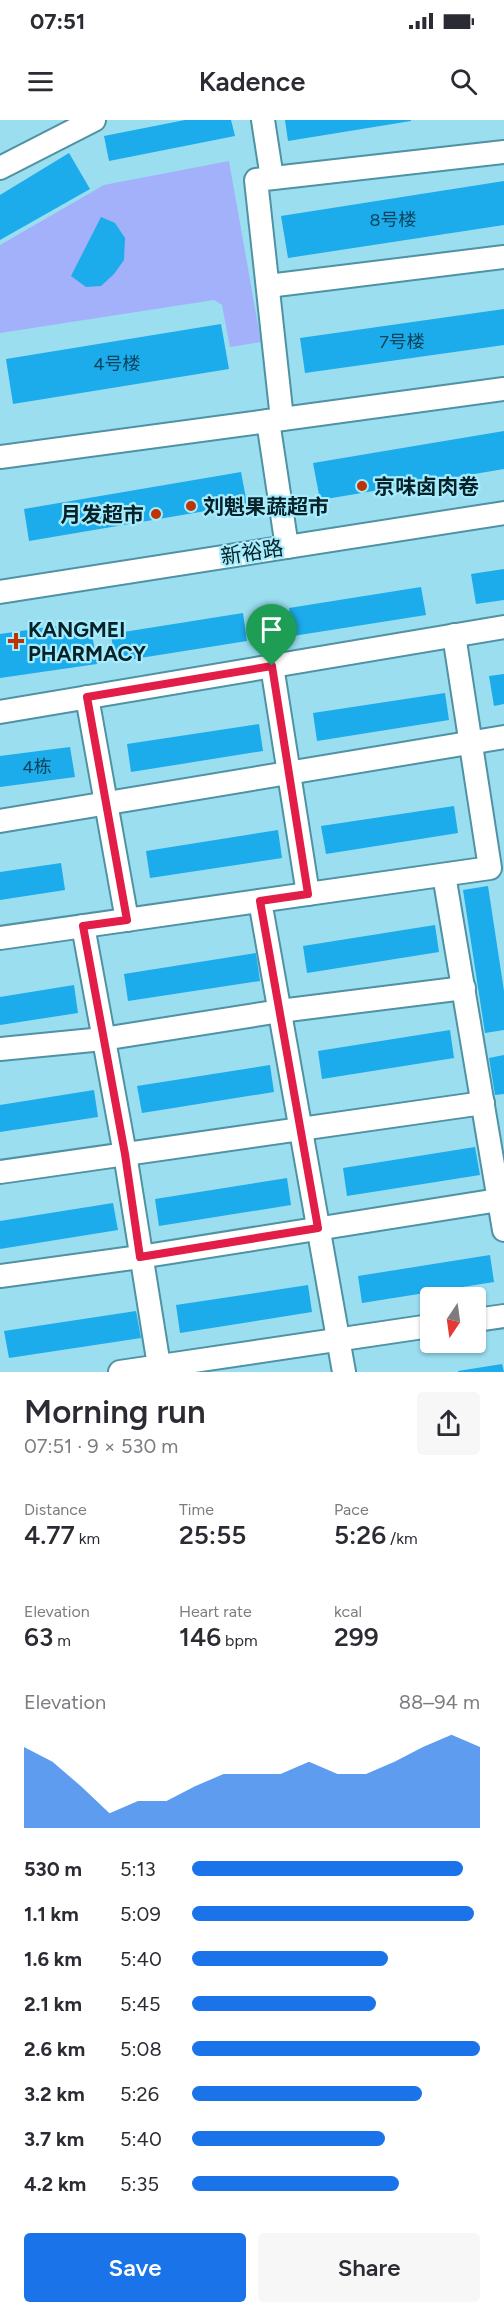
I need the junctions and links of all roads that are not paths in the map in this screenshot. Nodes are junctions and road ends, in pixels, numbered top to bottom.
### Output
1 (94, 120) edge
2 (263, 120) edge
3 (504, 152) edge
4 (0, 168) edge
5 (272, 178) junction
6 (504, 257) edge
7 (268, 286) junction
8 (504, 389) edge
9 (275, 420) junction
10 (0, 457) edge
11 (504, 513) edge
12 (287, 547) junction
13 (0, 592) edge
14 (504, 627) edge
15 (454, 635) junction
16 (272, 666) junction
17 (87, 697) junction
18 (0, 711) edge
19 (504, 737) edge
20 (471, 743) junction
21 (289, 774) junction
22 (108, 805) junction
23 (0, 821) edge
24 (444, 875) junction
25 (308, 894) junction
26 (260, 901) junction
27 (127, 920) junction
28 (83, 926) junction
29 (0, 938) edge
30 (464, 988) junction
31 (280, 1011) junction
32 (104, 1039) junction
33 (0, 1049) edge
34 (483, 1103) junction
35 (301, 1129) junction
36 (125, 1154) junction
37 (0, 1172) edge
38 (501, 1200) edge
39 (318, 1228) junction
40 (504, 1230) edge
41 (140, 1257) junction
42 (0, 1276) edge
43 (504, 1316) edge
44 (486, 1319) edge
45 (420, 1328) edge
46 (339, 1340) junction
47 (159, 1369) edge
48 (120, 1372) edge
49 (344, 1372) edge

1 - 4 street
2 - 5 street
3 - 5 street
5 - 7 street
6 - 7 street
7 - 9 street
8 - 9 street
9 - 10 street
9 - 12 street
11 - 12 street, 新裕路
12 - 13 street, 新裕路
14 - 15 street
15 - 16 street
15 - 20 street
16 - 17 street
16 - 21 street
17 - 18 street
17 - 22 street
19 - 20 street
20 - 21 street
20 - 24 street
21 - 22 street
21 - 25 street
22 - 23 street
22 - 27 street
24 - 25 street
24 - 30 street
25 - 26 street
26 - 27 street
26 - 31 street
27 - 28 street
28 - 29 street
28 - 32 street
30 - 31 street
30 - 34 street
31 - 32 street
31 - 35 street
32 - 33 street
32 - 36 street
34 - 35 street
34 - 38 street
35 - 36 street
35 - 39 street
36 - 37 street
36 - 41 street
38 - 39 street
38 - 40 street
39 - 41 street
39 - 46 street
41 - 42 street
41 - 47 street
43 - 44 street
45 - 46 street
46 - 47 street
46 - 49 street
47 - 48 street

